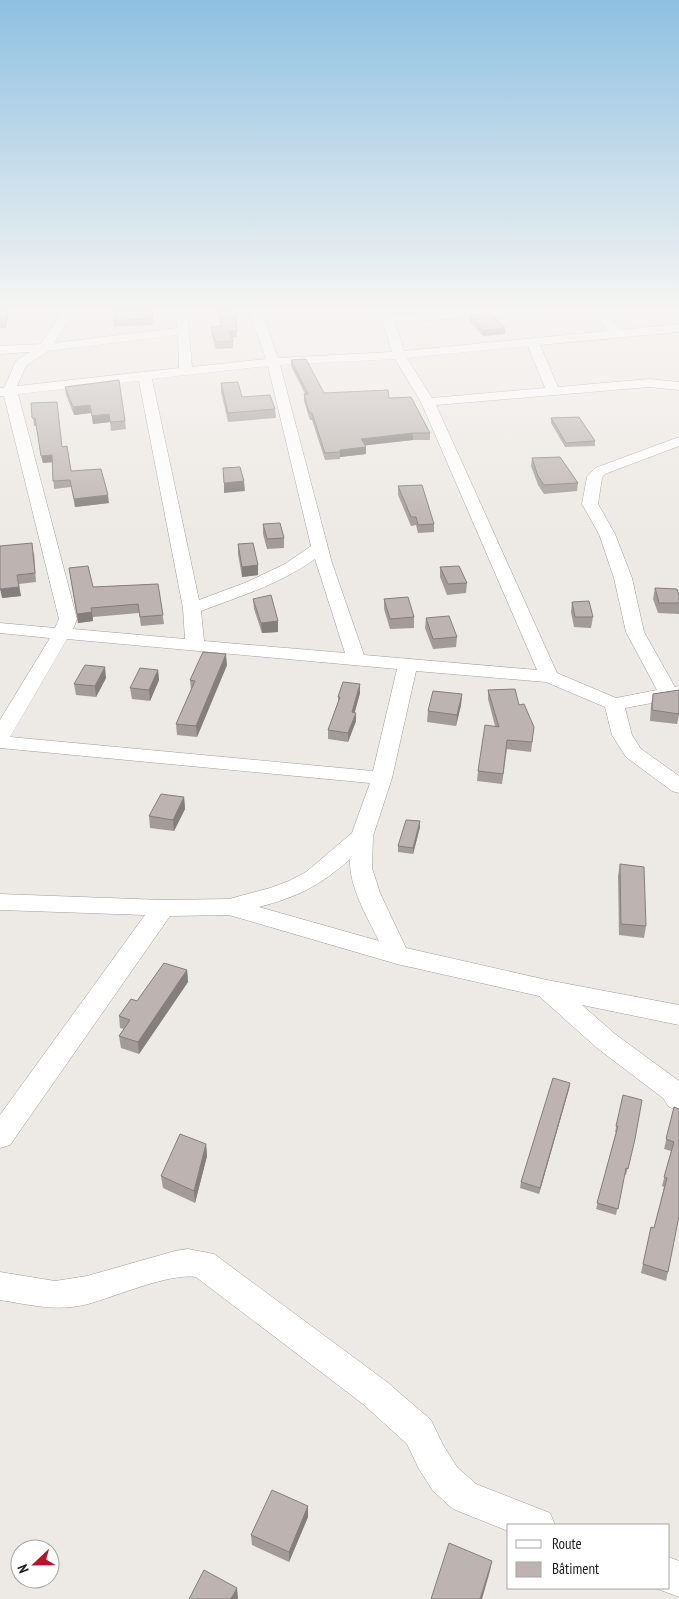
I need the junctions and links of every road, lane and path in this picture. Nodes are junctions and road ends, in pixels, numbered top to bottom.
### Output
1 (65, 385) edge
2 (147, 385) edge
3 (279, 385) edge
4 (417, 385) edge
5 (550, 385) edge
6 (630, 385) edge
7 (665, 385) edge
8 (679, 386) edge
9 (5, 391) edge
10 (553, 391) junction
11 (428, 402) junction
12 (679, 441) edge
13 (322, 555) junction
14 (192, 608) junction
15 (0, 628) edge
16 (62, 633) junction
17 (194, 645) junction
18 (356, 660) junction
19 (408, 664) junction
20 (549, 677) junction
21 (674, 693) edge
22 (614, 704) junction
23 (0, 737) edge
24 (0, 742) edge
25 (382, 778) junction
26 (679, 786) edge
27 (362, 836) junction
28 (0, 902) edge
29 (229, 907) junction
30 (163, 908) junction
31 (397, 955) junction
32 (547, 989) junction
33 (679, 1015) edge
34 (679, 1099) edge
35 (0, 1137) edge
36 (0, 1286) edge
37 (535, 1524) edge

1 - 9 street
2 - 14 street
3 - 13 street
4 - 11 street
5 - 10 street
6 - 10 street
7 - 8 street
9 - 16 street
10 - 11 street
11 - 20 street
12 - 21 street
13 - 14 street
13 - 18 street
14 - 17 street
15 - 16 street
16 - 17 street
16 - 23 street
17 - 18 street
18 - 19 street
19 - 20 street
19 - 25 street
20 - 22 street
21 - 22 street
22 - 26 street
24 - 25 street
25 - 27 street
27 - 29 street
27 - 31 street
28 - 30 street
29 - 30 street
29 - 31 street
30 - 35 street
31 - 32 street
32 - 33 street
32 - 34 street
36 - 37 street

